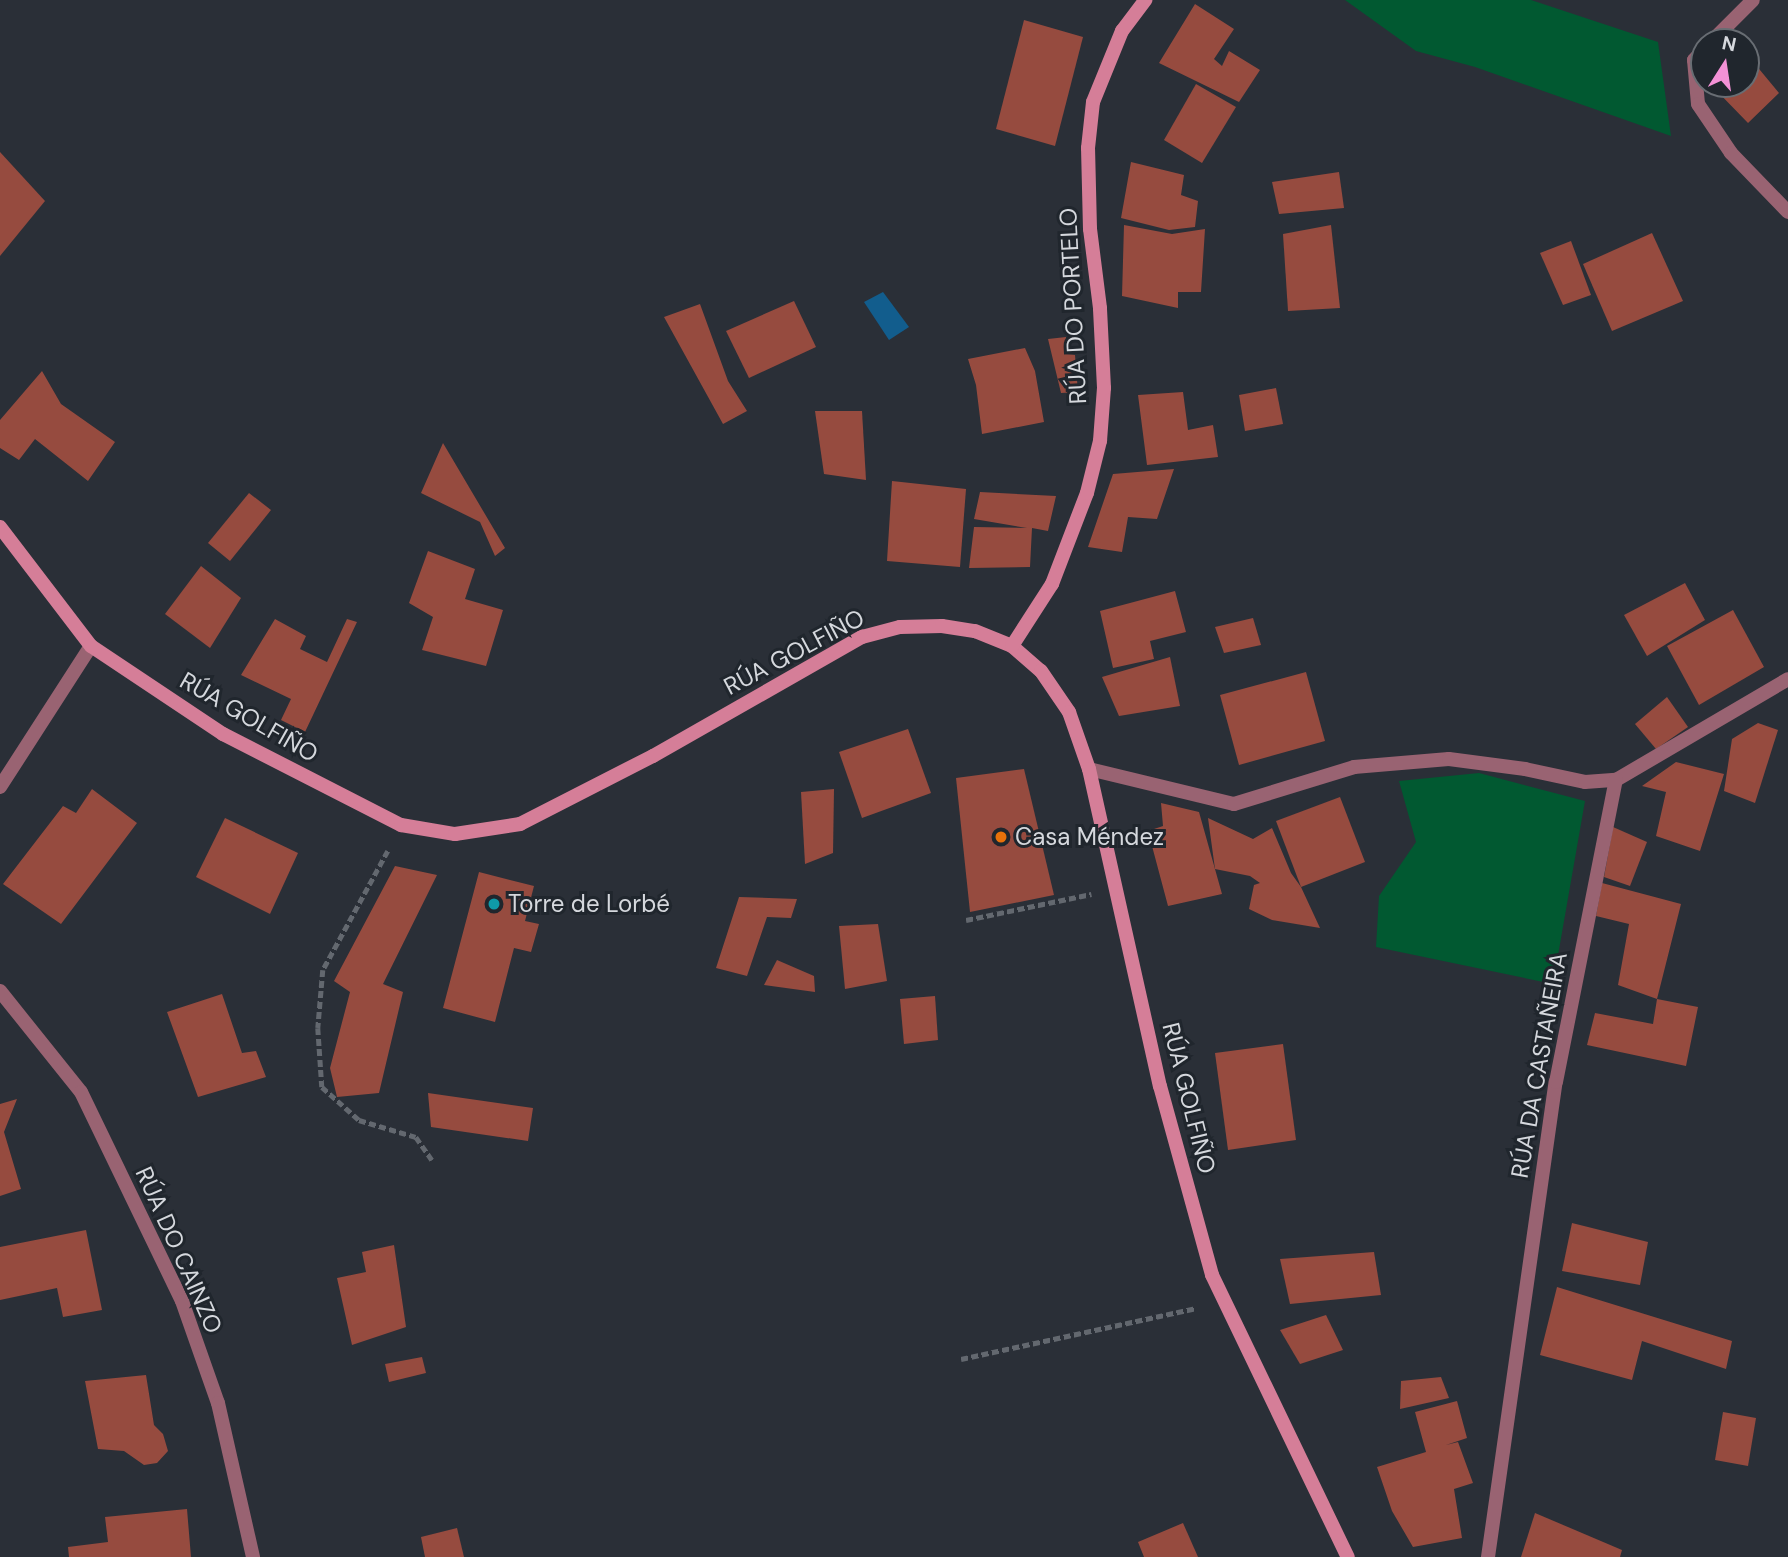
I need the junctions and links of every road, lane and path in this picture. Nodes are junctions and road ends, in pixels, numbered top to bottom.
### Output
1 (1145, 0) edge
2 (1753, 0) edge
3 (1725, 28) edge
4 (1697, 98) edge
5 (1788, 212) edge
6 (0, 527) edge
7 (90, 646) junction
8 (1012, 646) junction
9 (1788, 679) edge
10 (1089, 769) junction
11 (1616, 780) junction
12 (0, 787) edge
13 (401, 825) junction
14 (1115, 889) junction
15 (966, 920) dead end
16 (0, 990) edge
17 (432, 1160) dead end
18 (1226, 1302) junction
19 (961, 1359) dead end
20 (253, 1557) edge
21 (1348, 1557) edge
22 (1488, 1557) edge

1 - 8 main road, RÚA DO PORTELO
2 - 3 street
4 - 5 street
6 - 7 main road, RÚA GOLFIÑO
7 - 12 street
7 - 13 main road, RÚA GOLFIÑO
8 - 10 main road, RÚA GOLFIÑO
8 - 13 main road, RÚA GOLFIÑO
9 - 11 street
10 - 11 street
10 - 14 main road, RÚA GOLFIÑO
11 - 22 street, RÚA DA CASTAÑEIRA
13 - 17 path
14 - 15 path
14 - 18 main road, RÚA GOLFIÑO
16 - 20 street, RÚA DO CAINZO
18 - 19 path
18 - 21 main road, RÚA GOLFIÑO

